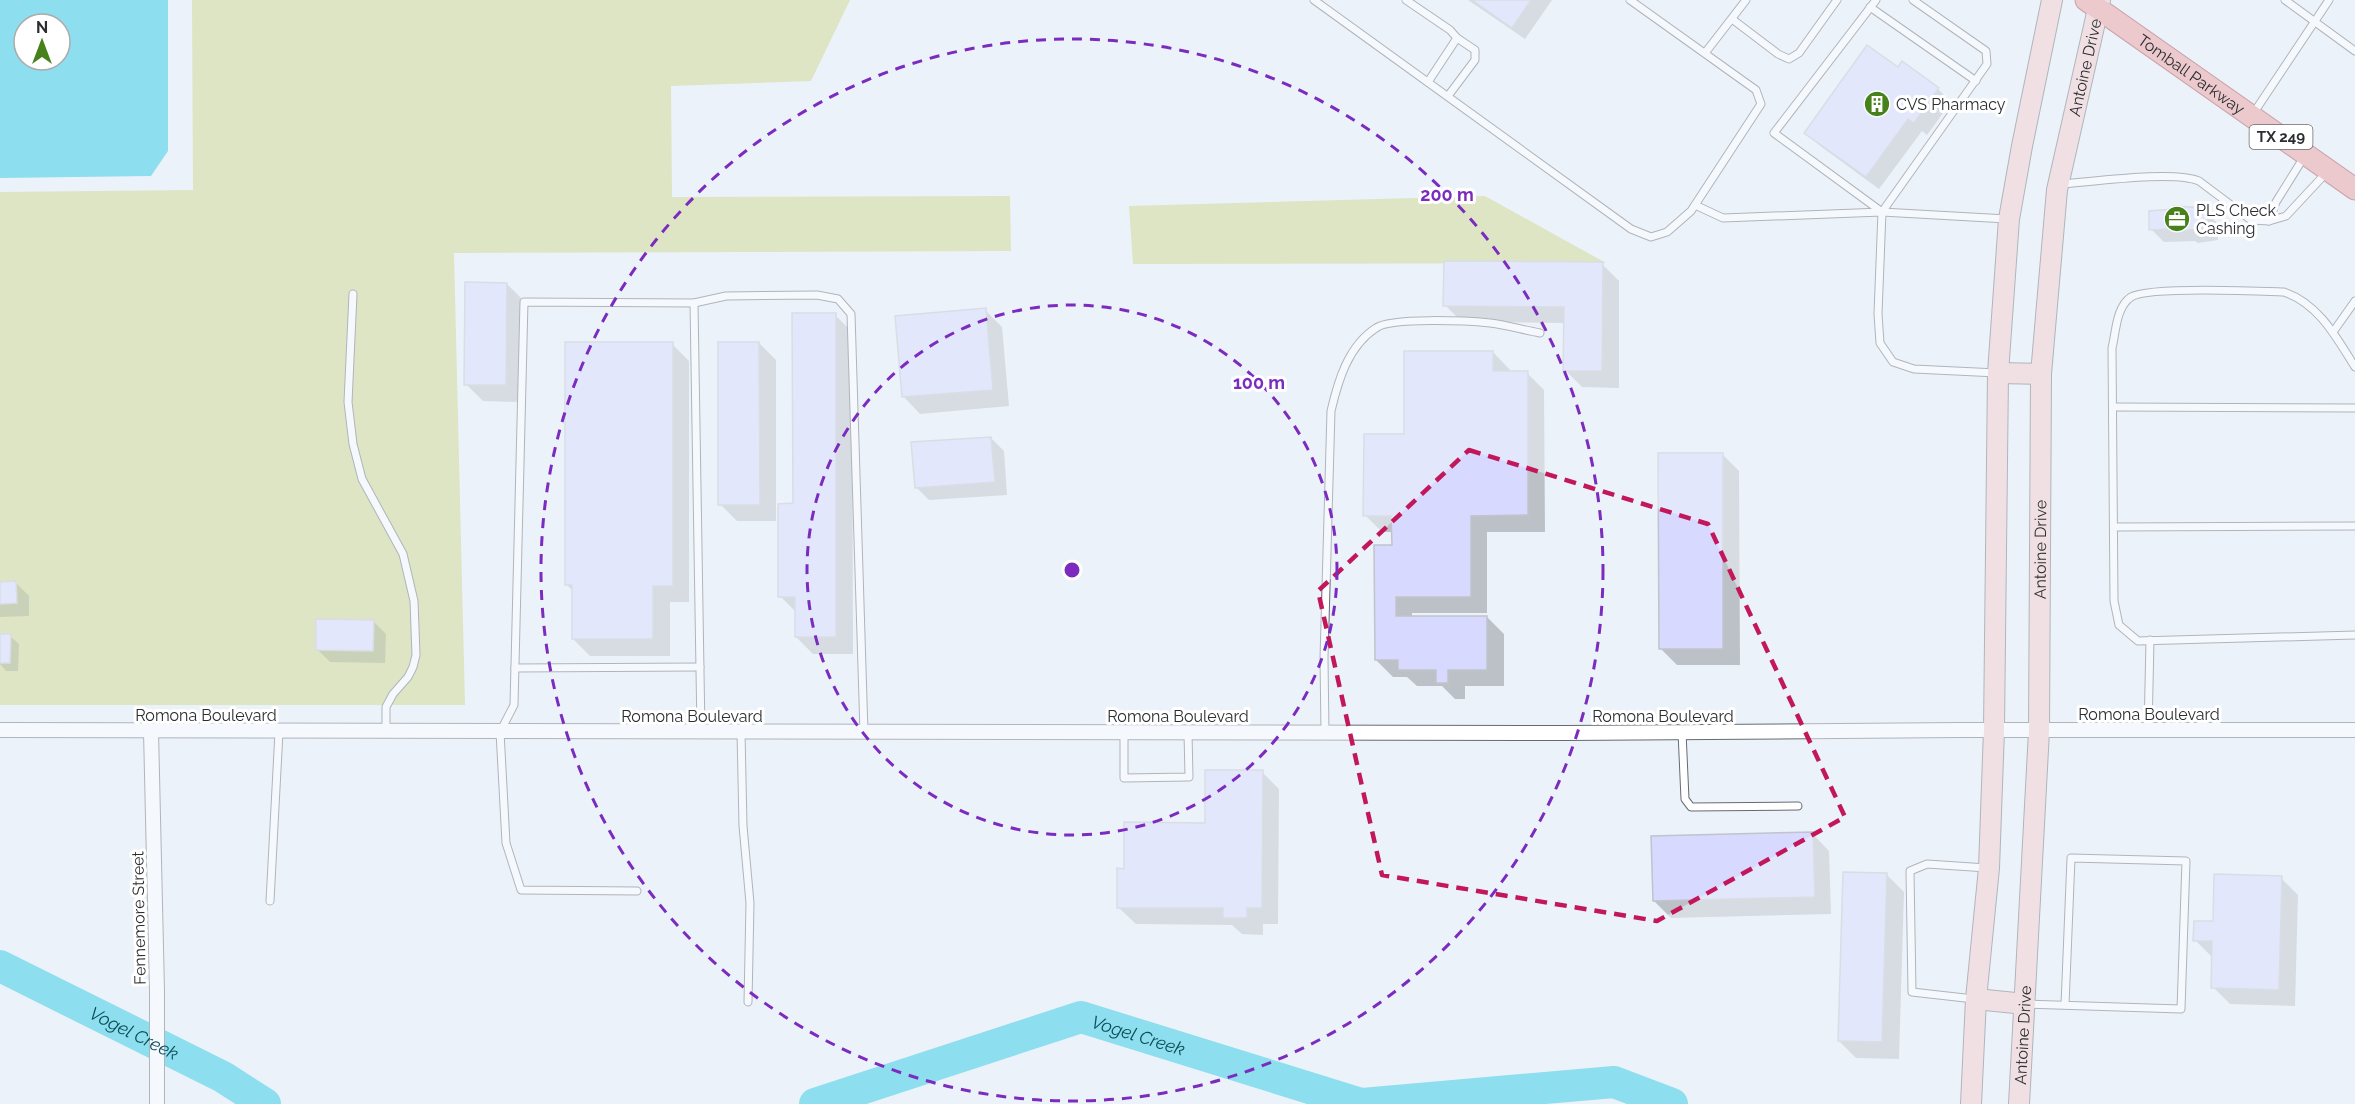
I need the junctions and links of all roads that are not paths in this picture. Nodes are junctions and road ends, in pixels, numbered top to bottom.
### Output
1 (1314, 0) edge
2 (1406, 0) edge
3 (1630, 0) edge
4 (1746, 0) edge
5 (1837, 0) edge
6 (1876, 0) edge
7 (1913, 0) edge
8 (2052, 0) edge
9 (2285, 0) edge
10 (2328, 0) edge
11 (2094, 3) edge
12 (1870, 7) junction
13 (1732, 19) junction
14 (2315, 20) junction
15 (1457, 38) junction
16 (2355, 51) edge
17 (1705, 54) junction
18 (1976, 81) junction
19 (1428, 82) junction
20 (1448, 96) junction
21 (2251, 116) junction
22 (2305, 155) junction
23 (2328, 171) junction
24 (2058, 184) junction
25 (2355, 189) edge
26 (1695, 205) junction
27 (1882, 212) junction
28 (2009, 219) junction
29 (2269, 221) junction
30 (353, 294) dead end
31 (2355, 301) edge
32 (693, 303) junction
33 (2333, 332) junction
34 (1540, 333) dead end
35 (2355, 368) edge
36 (1998, 373) junction
37 (2042, 374) junction
38 (2113, 407) junction
39 (2355, 408) edge
40 (2114, 526) junction
41 (2355, 526) edge
42 (2355, 635) edge
43 (2150, 640) junction
44 (515, 668) junction
45 (700, 668) junction
46 (0, 730) edge
47 (386, 730) junction
48 (1994, 730) junction
49 (2355, 730) edge
50 (151, 731) junction
51 (2039, 731) junction
52 (2148, 731) junction
53 (279, 732) junction
54 (500, 732) junction
55 (701, 732) junction
56 (741, 732) junction
57 (864, 732) junction
58 (1124, 732) junction
59 (1188, 732) junction
60 (1682, 732) junction
61 (1325, 733) junction
62 (1798, 806) dead end
63 (1989, 868) junction
64 (637, 891) dead end
65 (270, 901) dead end
66 (1976, 999) junction
67 (748, 1002) dead end
68 (2025, 1004) junction
69 (2064, 1005) junction
70 (157, 1104) edge
71 (1971, 1104) edge
72 (2019, 1104) edge

1 - 19 lane
2 - 15 lane
3 - 17 lane
4 - 13 lane
5 - 13 lane
6 - 12 lane
7 - 18 lane
8 - 28 main road
9 - 14 lane
10 - 14 lane
11 - 21 main road, Tomball Parkway / TX 249
11 - 24 main road, Antoine Drive
12 - 18 lane
12 - 27 lane
13 - 17 lane
14 - 16 lane
14 - 21 lane
15 - 19 lane
15 - 20 lane
17 - 26 lane
18 - 27 lane
19 - 20 lane
20 - 26 lane
21 - 22 main road, Tomball Parkway / TX 249
22 - 23 main road, Tomball Parkway / TX 249
22 - 29 lane
23 - 25 main road, Tomball Parkway / TX 249
23 - 29 lane
24 - 29 lane
24 - 37 main road, Antoine Drive
26 - 27 lane
27 - 28 lane
27 - 36 lane
28 - 36 main road
30 - 47 lane
31 - 33 lane
32 - 44 lane
32 - 45 lane
32 - 57 lane
33 - 35 lane
33 - 38 lane
34 - 61 lane
36 - 37 main road
36 - 48 main road
37 - 51 main road, Antoine Drive
38 - 39 lane
38 - 40 lane
40 - 41 lane
40 - 43 lane
42 - 43 lane
43 - 52 lane
44 - 45 lane
44 - 54 lane
45 - 55 lane
46 - 50 street, Romona Boulevard
47 - 53 street, Romona Boulevard
47 - 54 street, Romona Boulevard
48 - 51 street, Romona Boulevard
48 - 60 street, Romona Boulevard
48 - 63 main road
49 - 52 street, Romona Boulevard
50 - 53 street, Romona Boulevard
50 - 70 street, Fennemore Street
51 - 52 street, Romona Boulevard
51 - 68 main road, Antoine Drive
53 - 65 lane
54 - 55 street, Romona Boulevard
54 - 64 lane
55 - 56 street, Romona Boulevard
56 - 57 street, Romona Boulevard
56 - 67 lane
57 - 58 street, Romona Boulevard
58 - 59 street, Romona Boulevard
58 - 59 lane
59 - 61 street, Romona Boulevard
60 - 61 street, Romona Boulevard
60 - 62 lane
63 - 66 main road
63 - 66 lane
66 - 68 main road
66 - 71 main road
68 - 69 lane
68 - 72 main road, Antoine Drive
69 - 69 lane

